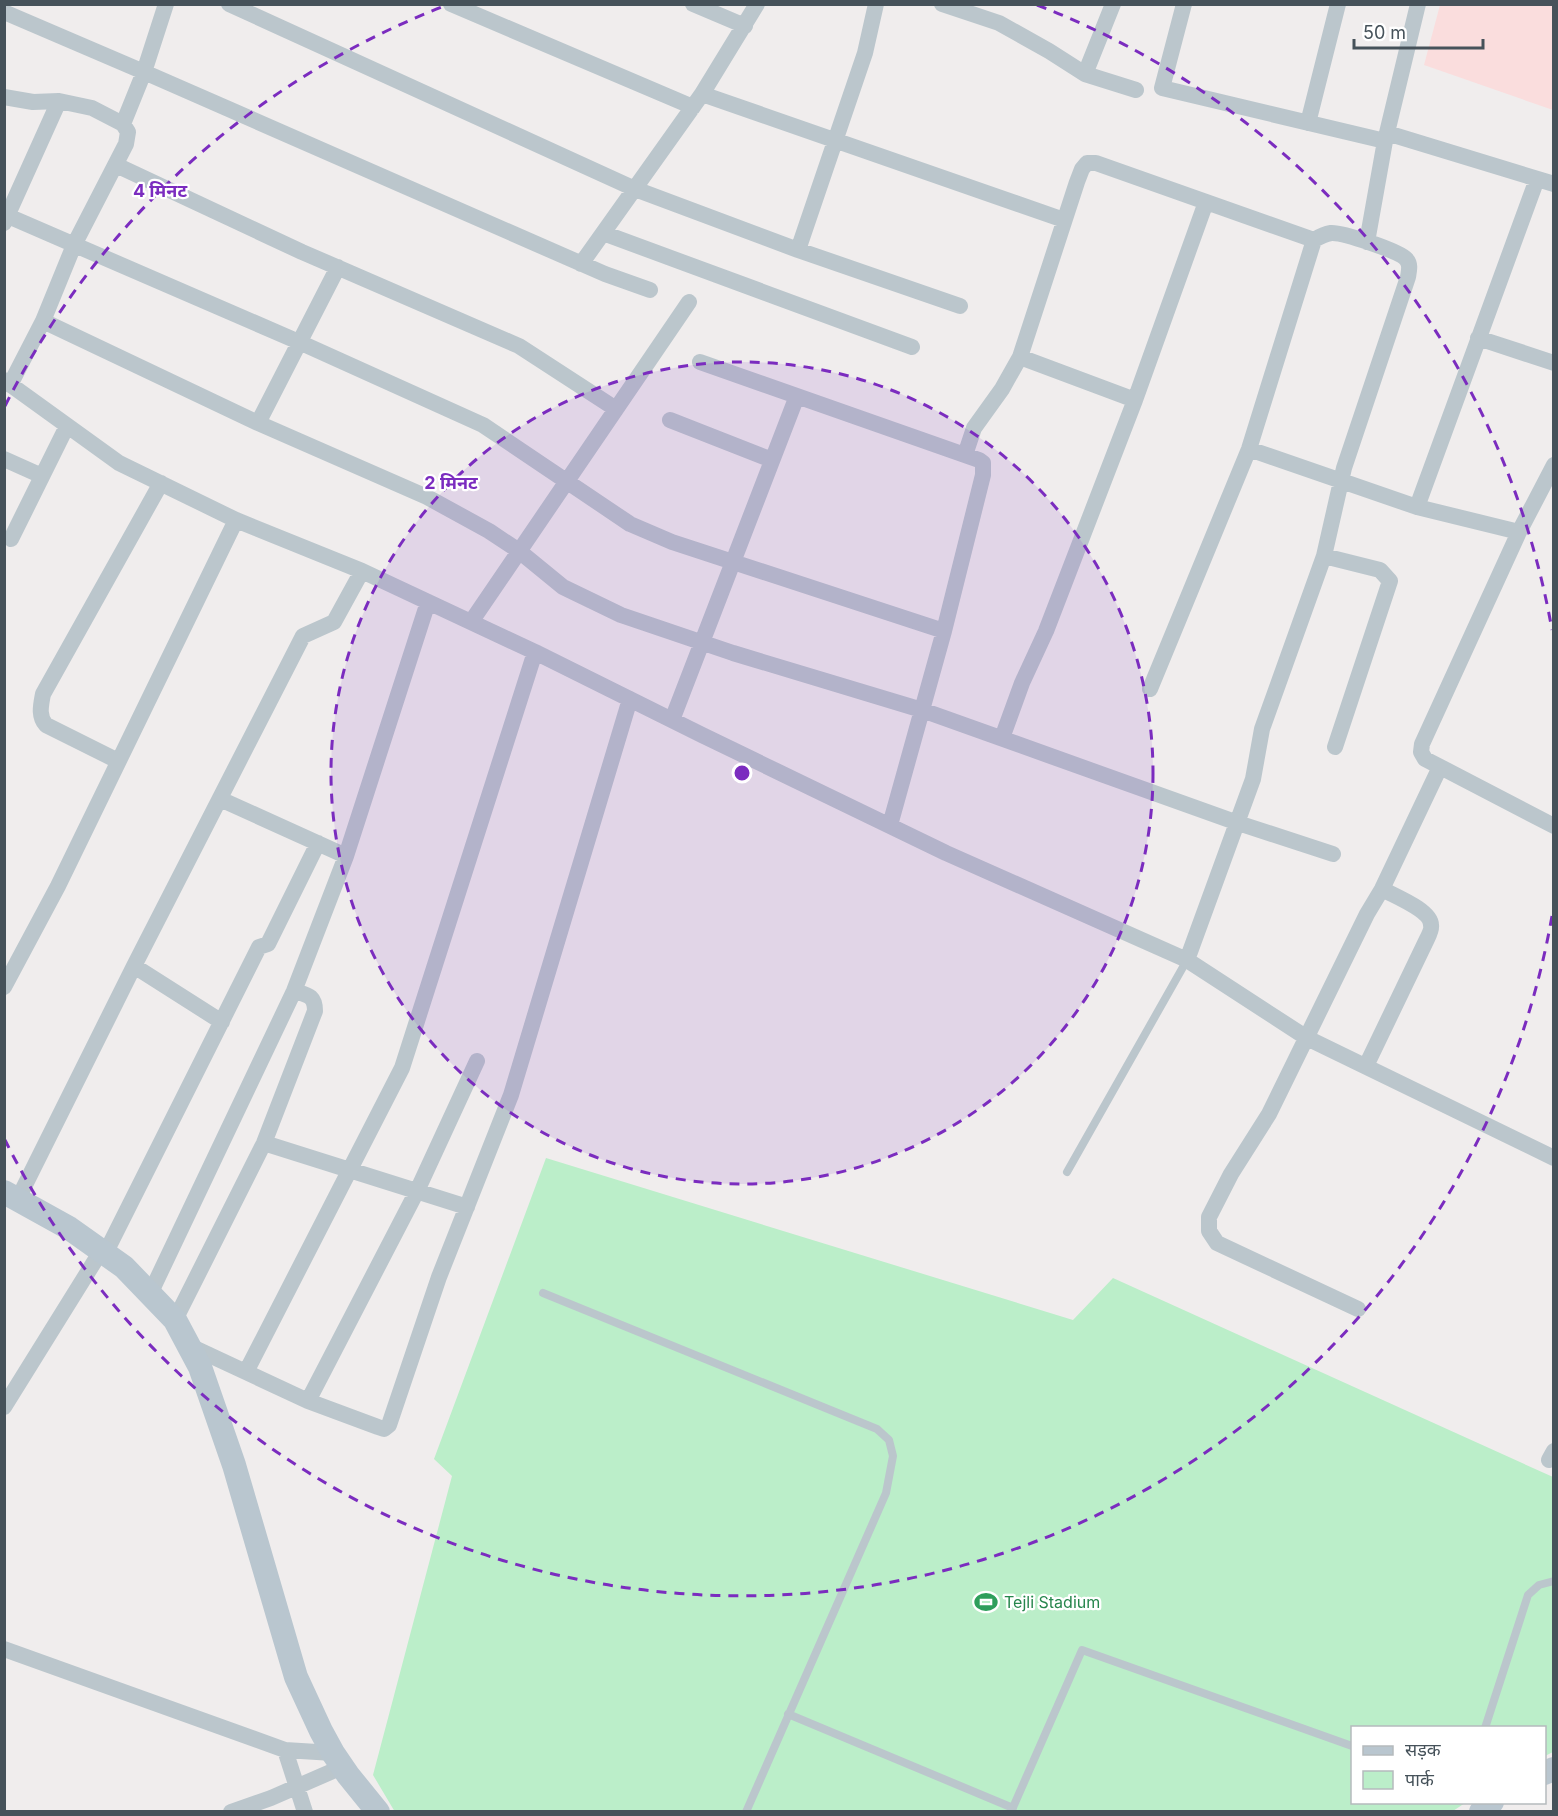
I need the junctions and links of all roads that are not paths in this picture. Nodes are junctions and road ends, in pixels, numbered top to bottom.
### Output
1 (166, 4) edge
2 (229, 4) edge
3 (451, 4) edge
4 (693, 4) edge
5 (757, 4) edge
6 (876, 4) edge
7 (942, 4) edge
8 (1113, 4) edge
9 (1184, 4) edge
10 (1338, 4) edge
11 (1418, 4) edge
12 (4, 12) edge
13 (745, 26) junction
14 (144, 72) junction
15 (1085, 74) junction
16 (1136, 90) dead end
17 (4, 97) edge
18 (59, 101) junction
19 (698, 101) junction
20 (1308, 123) junction
21 (123, 124) junction
22 (1386, 137) junction
23 (836, 140) junction
24 (117, 165) junction
25 (1537, 178) junction
26 (1554, 184) edge
27 (635, 189) junction
28 (1206, 202) junction
29 (6, 219) edge
30 (1064, 220) junction
31 (603, 232) junction
32 (1314, 240) junction
33 (1367, 242) junction
34 (74, 245) junction
35 (798, 250) junction
36 (581, 264) junction
37 (338, 267) junction
38 (651, 290) dead end
39 (689, 302) dead end
40 (960, 306) dead end
41 (44, 321) junction
42 (1479, 338) junction
43 (299, 342) junction
44 (912, 347) dead end
45 (1020, 357) junction
46 (700, 362) dead end
47 (1554, 363) edge
48 (7, 382) edge
49 (797, 396) junction
50 (1135, 400) junction
51 (616, 409) junction
52 (670, 420) dead end
53 (258, 423) junction
54 (67, 426) junction
55 (1249, 449) junction
56 (965, 455) junction
57 (4, 459) edge
58 (772, 460) junction
59 (1554, 465) edge
60 (42, 476) junction
61 (1341, 480) junction
62 (567, 481) junction
63 (161, 483) junction
64 (1417, 507) junction
65 (236, 520) junction
66 (1519, 532) junction
67 (10, 539) dead end
68 (519, 551) junction
69 (1324, 556) junction
70 (733, 562) junction
71 (362, 571) junction
72 (428, 602) junction
73 (471, 622) junction
74 (944, 631) junction
75 (702, 642) junction
76 (535, 651) junction
77 (1150, 689) dead end
78 (630, 699) junction
79 (922, 710) junction
80 (672, 720) junction
81 (1002, 738) junction
82 (1335, 747) dead end
83 (118, 761) junction
84 (1440, 767) junction
85 (220, 799) junction
86 (1238, 823) junction
87 (890, 825) junction
88 (1554, 826) edge
89 (318, 843) junction
90 (1333, 854) dead end
91 (346, 856) junction
92 (1382, 889) junction
93 (1187, 960) junction
94 (134, 966) junction
95 (6, 981) edge
96 (294, 990) junction
97 (222, 1022) junction
98 (1307, 1038) junction
99 (477, 1061) dead end
100 (1366, 1066) junction
101 (264, 1143) junction
102 (1554, 1158) edge
103 (350, 1170) junction
104 (1067, 1172) dead end
105 (417, 1191) junction
106 (11, 1195) edge
107 (467, 1207) junction
108 (103, 1252) junction
109 (543, 1293) dead end
110 (150, 1294) junction
111 (1358, 1309) dead end
112 (175, 1320) junction
113 (190, 1346) junction
114 (246, 1372) junction
115 (308, 1401) junction
116 (4, 1407) edge
117 (1554, 1581) edge
118 (4, 1649) edge
119 (788, 1714) junction
120 (1486, 1726) edge
121 (1351, 1745) edge
122 (285, 1750) junction
123 (338, 1760) junction
124 (297, 1786) junction
125 (1012, 1810) edge
126 (231, 1812) edge
127 (305, 1812) edge
128 (378, 1812) edge
129 (746, 1812) edge

1 - 14 street
2 - 27 street
3 - 19 street
4 - 13 street
5 - 13 street
6 - 23 street
7 - 15 street
8 - 15 street
9 - 20 street
10 - 20 street
11 - 22 street
12 - 14 street
13 - 19 street
14 - 21 street
14 - 36 street
15 - 16 street
17 - 18 street
18 - 21 street
18 - 29 street
19 - 23 street
19 - 27 street
20 - 22 street
21 - 24 street
22 - 25 street
22 - 33 street
23 - 30 street
23 - 35 street
24 - 34 street
24 - 37 street
25 - 26 street
25 - 42 street
27 - 31 street
27 - 35 street
28 - 30 street
28 - 32 street
28 - 50 street
29 - 34 street
30 - 45 street
31 - 36 street
31 - 44 street
32 - 33 street
32 - 55 street
33 - 61 street
34 - 41 street
34 - 43 street
35 - 40 street
36 - 38 street
37 - 43 street
37 - 51 street
39 - 51 street
41 - 48 street
41 - 53 street
42 - 47 street
42 - 64 street
43 - 53 street
43 - 62 street
45 - 50 street
45 - 56 street
46 - 49 street
48 - 54 street
49 - 56 street
49 - 58 street
50 - 81 street
51 - 62 street
52 - 58 street
53 - 68 street
54 - 60 street
54 - 63 street
55 - 61 street
55 - 77 street
56 - 74 street
57 - 60 street
58 - 70 street
59 - 66 street
60 - 67 street
61 - 64 street
61 - 69 street
62 - 68 street
62 - 70 street
63 - 65 street
63 - 83 street
64 - 66 street
65 - 71 street
65 - 83 street
66 - 84 street
68 - 73 street
68 - 75 street
69 - 82 street
69 - 86 street
70 - 74 street
70 - 75 street
71 - 72 street
71 - 85 street
72 - 73 street
72 - 91 street
73 - 76 street
74 - 79 street
75 - 79 street
75 - 80 street
76 - 78 street
76 - 103 street
78 - 80 street
78 - 107 street
79 - 81 street
79 - 87 street
80 - 87 street
81 - 86 street
83 - 95 street
84 - 88 street
84 - 92 street
85 - 89 street
85 - 94 street
86 - 90 street
86 - 93 street
87 - 93 street
89 - 91 street
89 - 97 street
91 - 96 street
92 - 98 street
92 - 100 street
93 - 98 street
93 - 104 lane
94 - 97 street
94 - 106 street
96 - 101 street
96 - 110 street
97 - 108 street
98 - 100 street
98 - 111 street
99 - 105 street
100 - 102 street
101 - 103 street
101 - 112 street
103 - 105 street
103 - 114 street
105 - 107 street
105 - 115 street
106 - 108 street
107 - 115 street
108 - 110 street
108 - 116 street
109 - 119 lane
110 - 112 street
112 - 113 street
113 - 114 street
113 - 123 street
114 - 115 street
117 - 120 lane
118 - 122 street
119 - 125 lane
119 - 129 lane
121 - 125 lane
122 - 123 street
122 - 124 street
123 - 124 street
123 - 128 street
124 - 126 street
124 - 127 street

